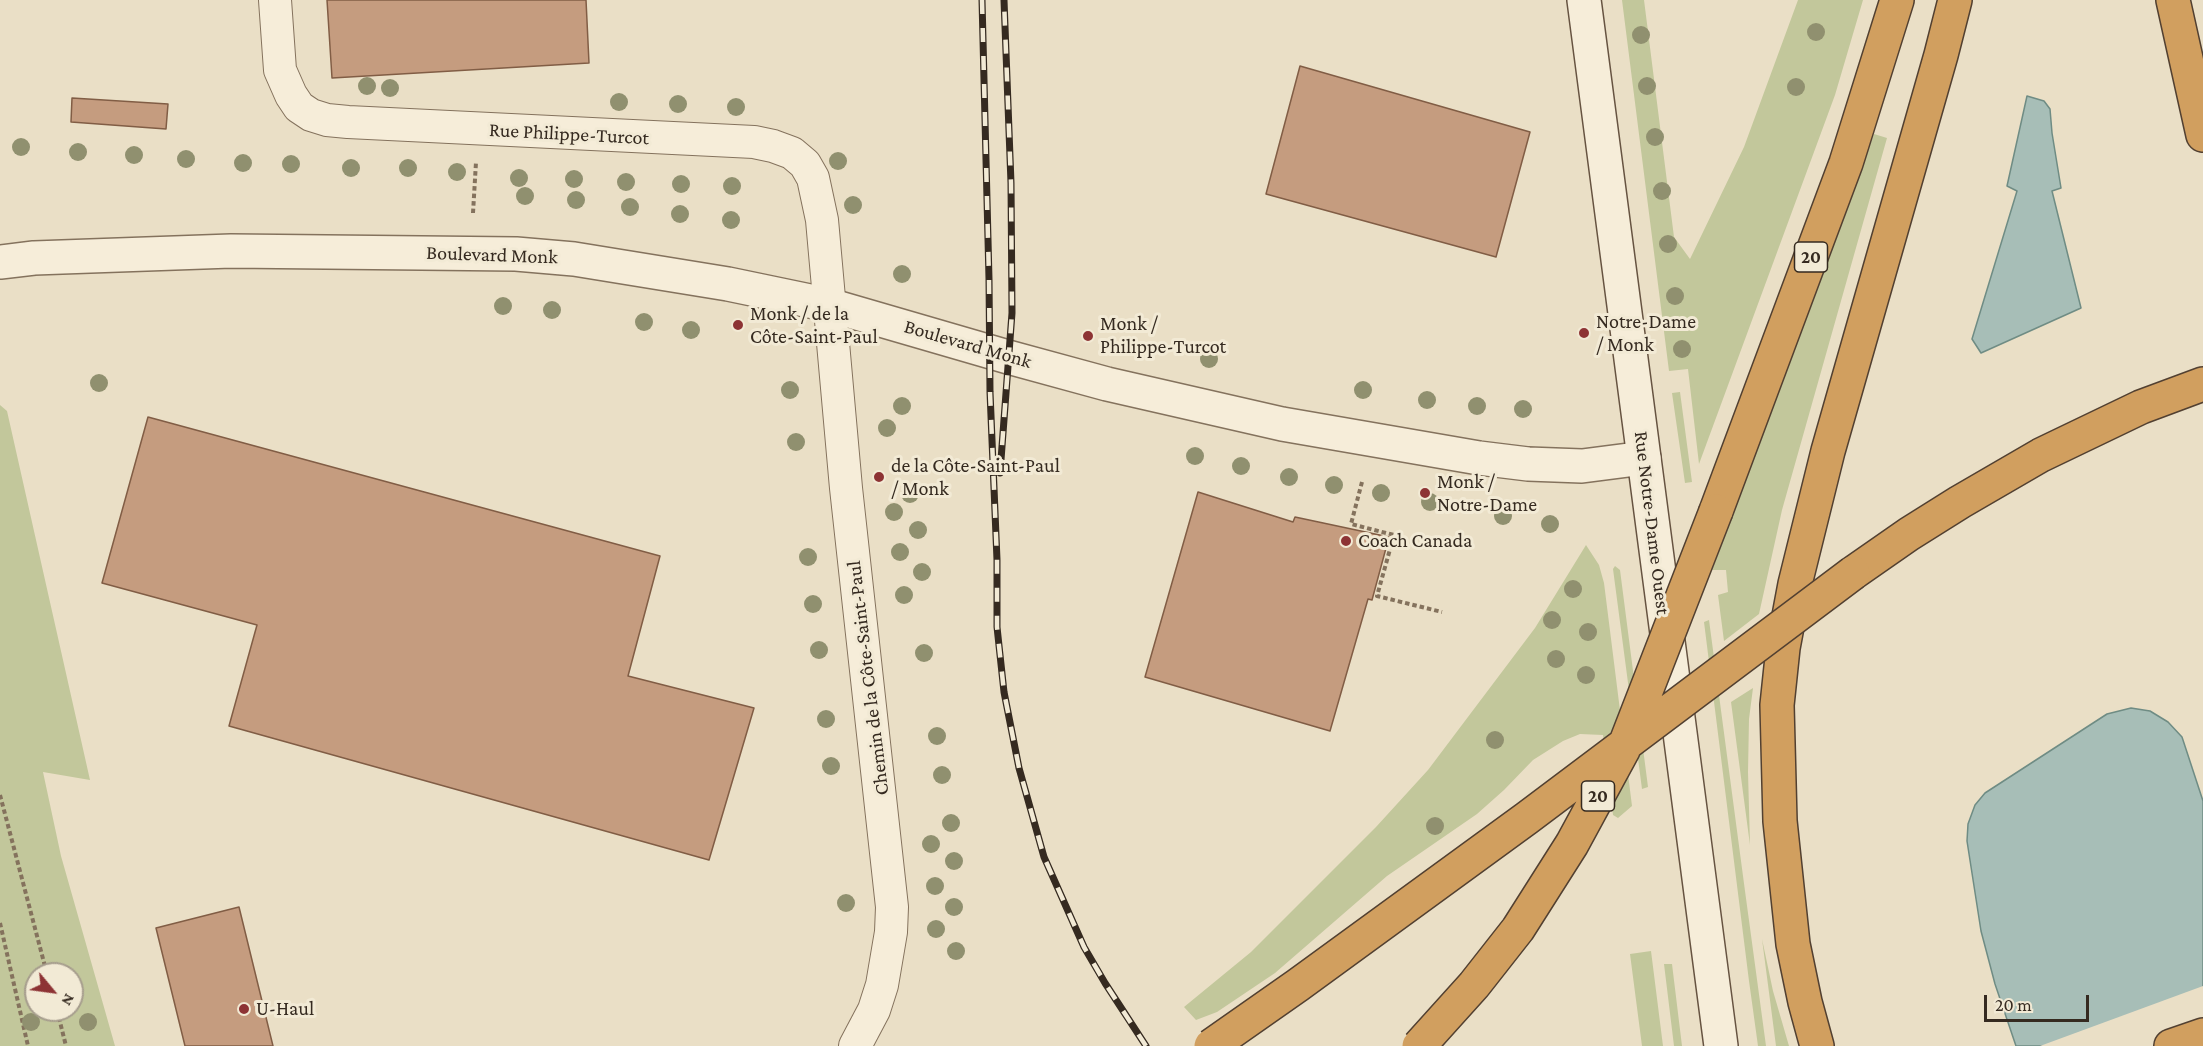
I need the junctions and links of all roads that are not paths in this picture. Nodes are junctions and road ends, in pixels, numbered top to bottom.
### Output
1 (275, 0) edge
2 (1584, 0) edge
3 (1897, 0) edge
4 (1955, 0) edge
5 (2173, 0) edge
6 (2203, 135) edge
7 (0, 262) edge
8 (829, 305) junction
9 (2191, 388) edge
10 (1644, 458) junction
11 (2203, 1035) edge
12 (855, 1046) edge
13 (1211, 1046) edge
14 (1419, 1046) edge
15 (1721, 1046) edge
16 (1817, 1046) edge
17 (2171, 1046) edge

1 - 8 street, Rue Philippe-Turcot
2 - 10 street, Rue Notre-Dame Ouest
3 - 14 highway, 20, bridge
4 - 16 highway
5 - 6 highway
7 - 8 street, Boulevard Monk
8 - 10 street, Boulevard Monk
8 - 12 street, Chemin de la Côte-Saint-Paul
9 - 13 highway, bridge
10 - 15 street, Rue Notre-Dame Ouest
11 - 17 highway

